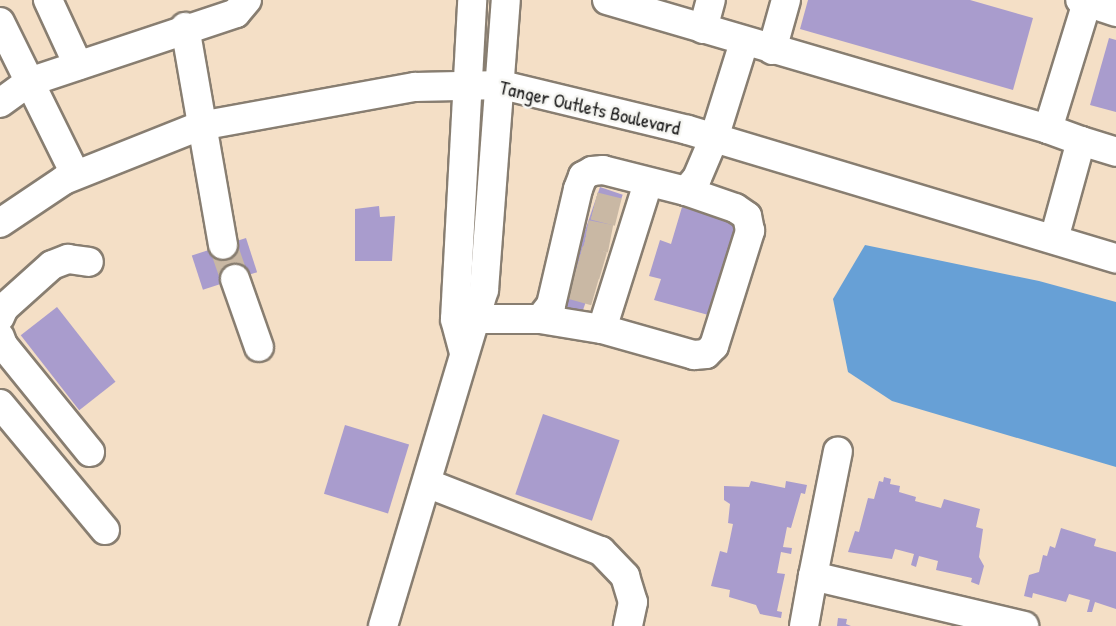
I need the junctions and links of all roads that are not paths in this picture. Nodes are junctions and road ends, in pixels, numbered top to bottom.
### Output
1 (48, 0) edge
2 (247, 0) edge
3 (472, 0) edge
4 (506, 0) edge
5 (607, 0) edge
6 (711, 0) edge
7 (786, 0) edge
8 (1084, 1) edge
9 (1116, 12) edge
10 (0, 22) edge
11 (185, 27) junction
12 (703, 29) junction
13 (744, 42) junction
14 (772, 50) junction
15 (78, 65) junction
16 (29, 82) junction
17 (468, 84) junction
18 (502, 85) junction
19 (0, 103) edge
20 (200, 126) junction
21 (1048, 129) junction
22 (714, 138) junction
23 (1081, 141) junction
24 (1116, 152) edge
25 (75, 174) junction
26 (648, 183) junction
27 (686, 191) junction
28 (0, 223) edge
29 (1054, 239) junction
30 (223, 245) tunnel mouth
31 (595, 249) junction
32 (1116, 258) edge
33 (89, 262) dead end
34 (235, 279) tunnel mouth
35 (0, 317) edge
36 (475, 319) junction
37 (540, 319) junction
38 (602, 329) junction
39 (0, 337) edge
40 (259, 346) dead end
41 (464, 355) junction
42 (0, 404) edge
43 (838, 451) dead end
44 (90, 452) dead end
45 (429, 484) junction
46 (105, 530) dead end
47 (813, 576) junction
48 (383, 626) edge
49 (628, 626) edge
50 (804, 626) edge
51 (1024, 626) edge

1 - 15 street
2 - 11 street
3 - 17 street
4 - 18 street
5 - 12 street
6 - 12 street
7 - 14 street
8 - 9 street
8 - 21 street
10 - 16 street
11 - 15 street
11 - 20 street
12 - 13 street
13 - 14 street
13 - 22 street
14 - 21 street
15 - 16 street
16 - 19 street
16 - 25 street
17 - 18 street, Tanger Outlets Boulevard
17 - 20 street, Tanger Outlets Boulevard
17 - 41 street
18 - 22 street, Tanger Outlets Boulevard
18 - 36 street
20 - 25 street, Tanger Outlets Boulevard
20 - 30 street
21 - 23 street
22 - 27 street
22 - 29 street, Tanger Outlets Boulevard
23 - 24 street
23 - 29 street
25 - 28 street, Tanger Outlets Boulevard
26 - 27 street
26 - 31 street
26 - 31 street
27 - 38 street
29 - 32 street, Tanger Outlets Boulevard
31 - 37 street
31 - 38 street
33 - 35 street
34 - 40 street
36 - 37 street
36 - 41 street
37 - 38 street
39 - 44 street
41 - 45 street
42 - 46 street
43 - 47 street
45 - 48 street
45 - 49 street
47 - 50 street
47 - 51 street

